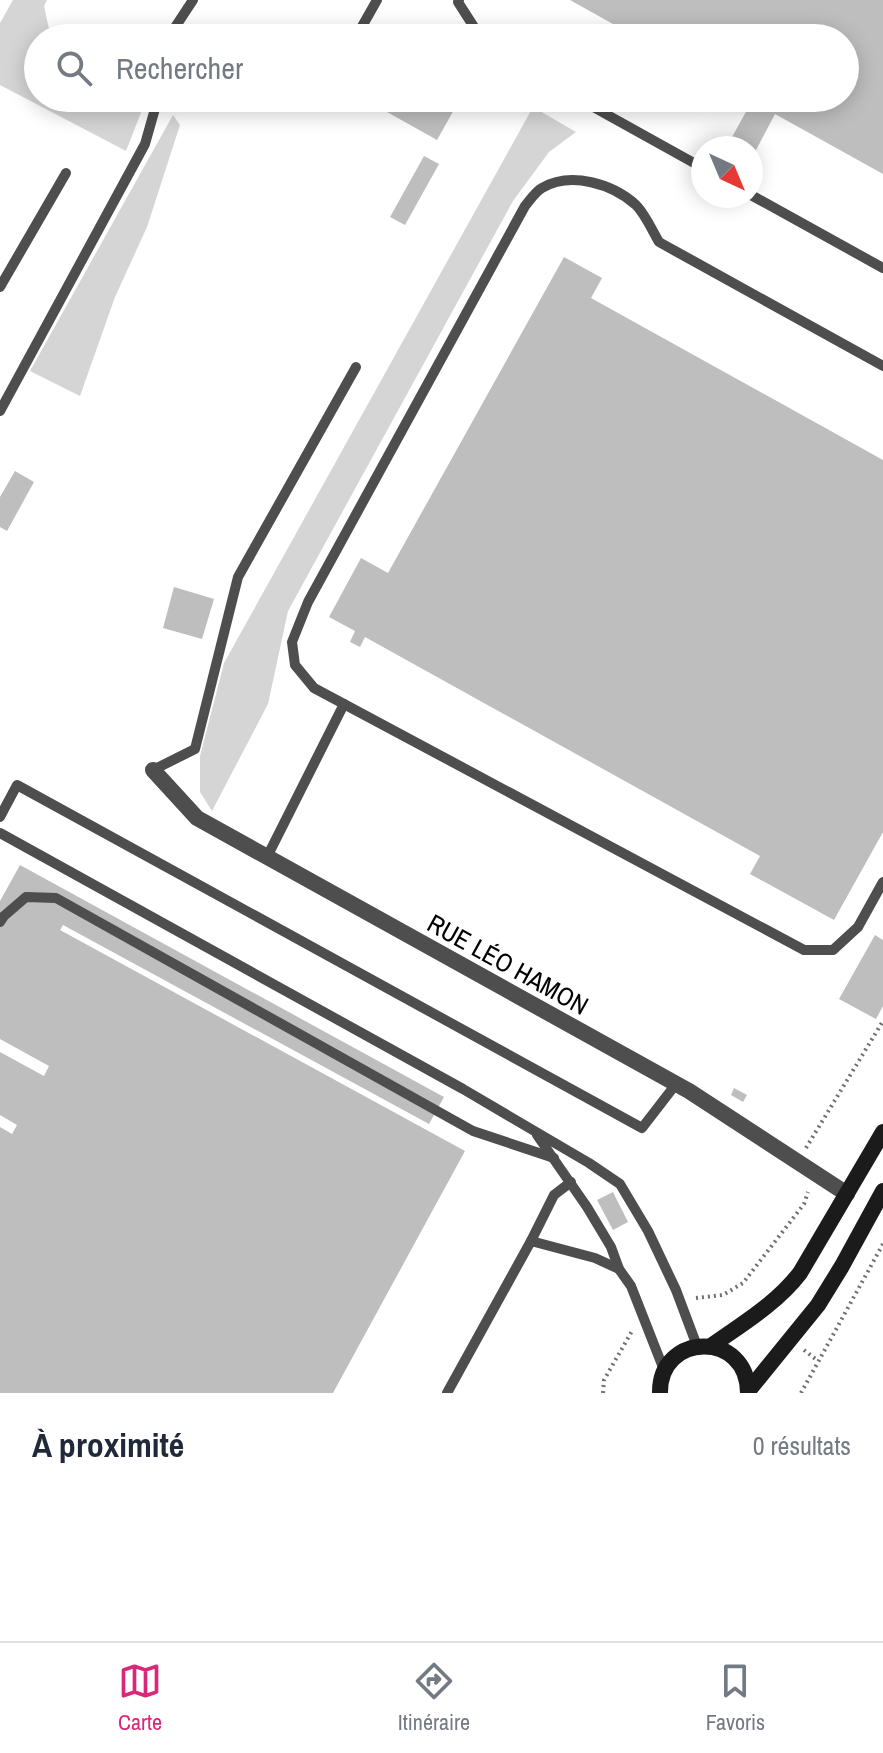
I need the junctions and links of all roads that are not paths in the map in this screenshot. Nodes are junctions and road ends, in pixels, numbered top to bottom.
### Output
1 (193, 0) edge
2 (377, 0) edge
3 (459, 0) edge
4 (177, 24) edge
5 (363, 24) edge
6 (472, 24) edge
7 (154, 112) edge
8 (602, 112) edge
9 (691, 161) edge
10 (66, 173) dead end
11 (763, 202) edge
12 (883, 268) edge
13 (0, 287) edge
14 (883, 366) edge
15 (356, 367) dead end
16 (0, 411) edge
17 (344, 704) junction
18 (153, 770) joint
19 (0, 817) edge
20 (0, 833) edge
21 (267, 857) junction
22 (883, 882) edge
23 (0, 922) edge
24 (676, 1084) junction
25 (533, 1130) junction
26 (883, 1132) edge
27 (554, 1158) junction
28 (571, 1182) junction
29 (883, 1191) edge
30 (847, 1194) junction
31 (531, 1241) junction
32 (619, 1269) junction
33 (704, 1346) junction
34 (664, 1370) junction
35 (748, 1391) edge
36 (447, 1393) edge
37 (660, 1393) edge

1 - 4 lane
2 - 5 lane
3 - 6 lane
7 - 16 lane
8 - 9 lane
10 - 13 lane
11 - 12 lane
14 - 17 lane
15 - 18 lane
17 - 21 lane
17 - 22 lane
18 - 21 street, RUE LÉO HAMON
19 - 24 lane
20 - 25 lane
21 - 24 street, RUE LÉO HAMON
23 - 27 lane
24 - 30 street, RUE LÉO HAMON
25 - 27 lane
25 - 33 lane
26 - 30 main road
27 - 28 lane
28 - 31 lane
28 - 32 lane
29 - 35 main road
30 - 33 main road
31 - 32 lane
31 - 36 lane
32 - 34 lane
33 - 34 main road
33 - 35 main road
34 - 37 main road

